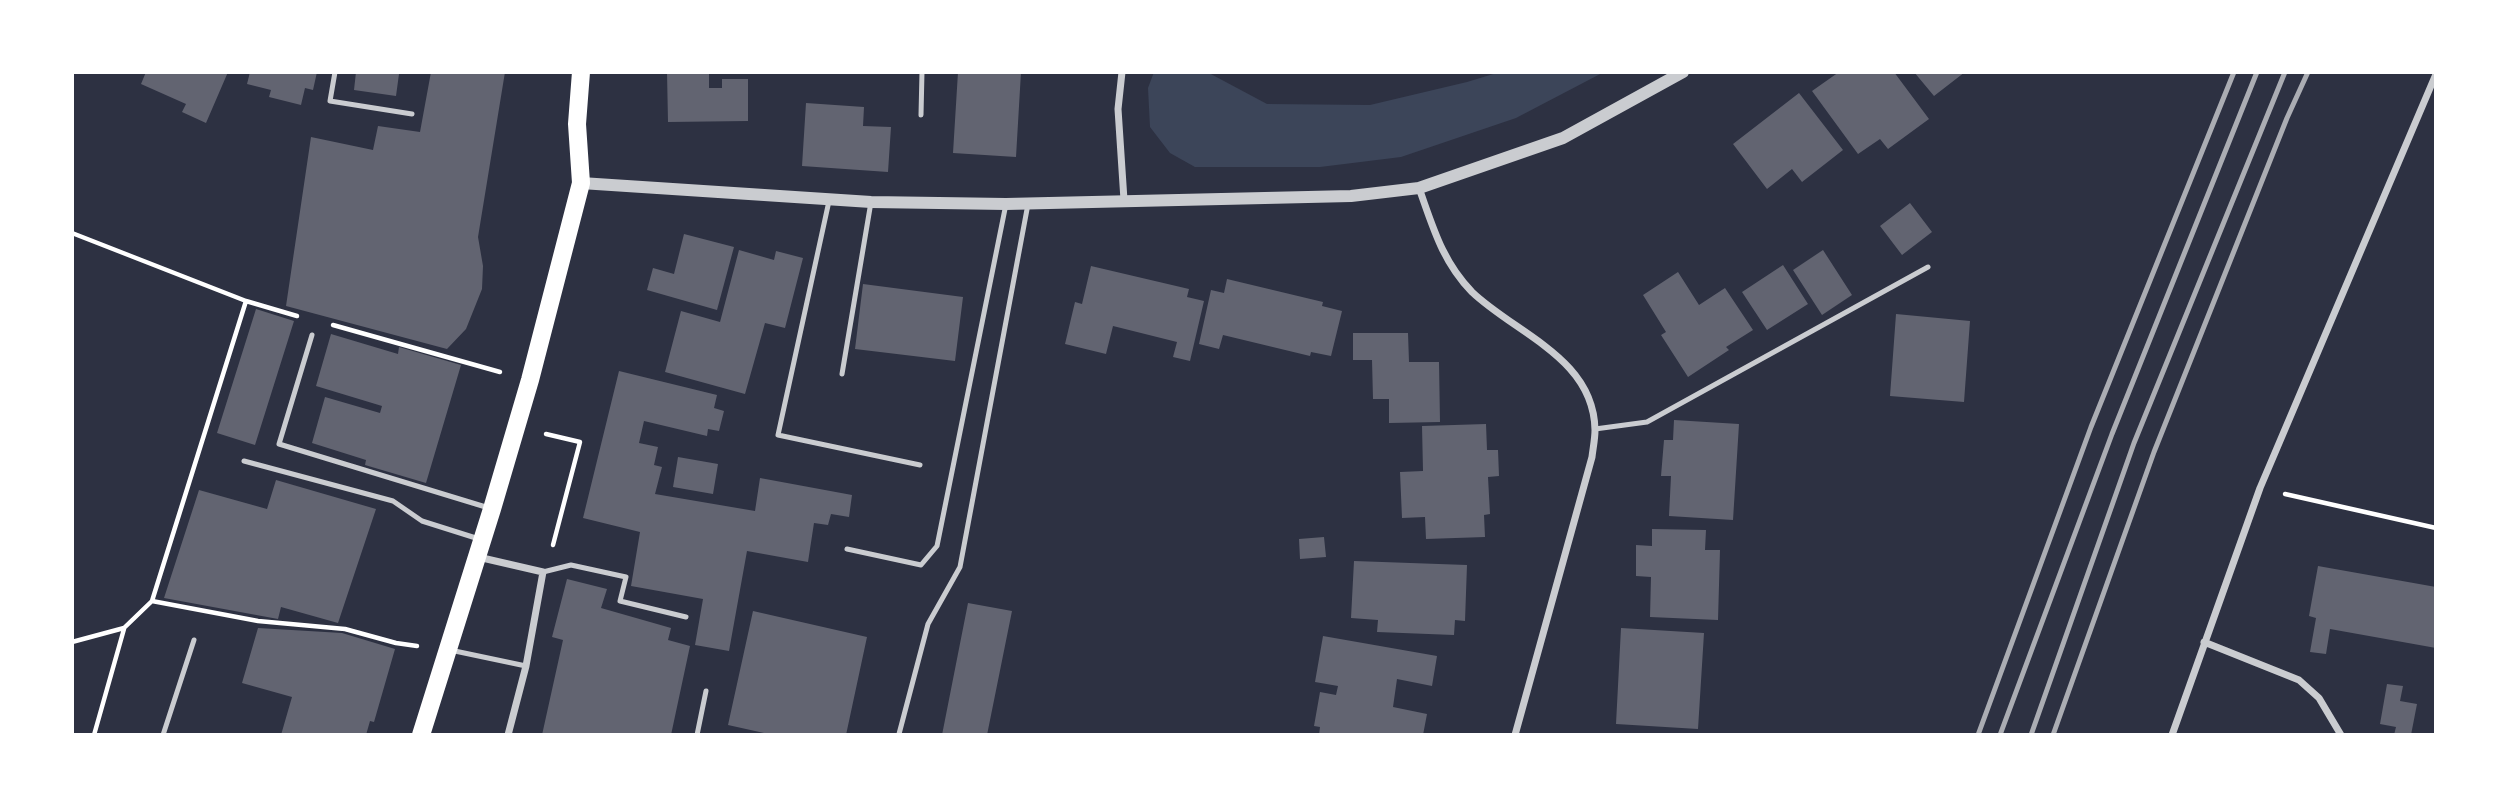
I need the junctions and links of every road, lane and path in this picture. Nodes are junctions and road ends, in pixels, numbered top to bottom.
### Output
1 (335, 72) edge
2 (581, 72) edge
3 (922, 72) edge
4 (1122, 72) edge
5 (1683, 72) edge
6 (2436, 74) edge
7 (412, 114) dead end
8 (921, 115) dead end
9 (581, 183) junction
10 (1419, 188) junction
11 (1124, 200) junction
12 (829, 201) junction
13 (871, 202) junction
14 (1006, 204) junction
15 (1028, 204) junction
16 (1928, 267) dead end
17 (246, 302) dead end
18 (312, 335) dead end
19 (842, 374) dead end
20 (516, 427) junction
21 (1595, 429) junction
22 (244, 461) dead end
23 (920, 465) dead end
24 (2260, 488) junction
25 (492, 509) junction
26 (2436, 528) edge
27 (480, 549) junction
28 (847, 549) dead end
29 (543, 572) junction
30 (152, 601) junction
31 (686, 617) dead end
32 (124, 628) junction
33 (194, 640) dead end
34 (72, 642) edge
35 (2204, 642) junction
36 (448, 650) junction
37 (526, 666) junction
38 (706, 691) dead end
39 (899, 734) edge
40 (94, 735) edge
41 (163, 735) edge
42 (421, 735) edge
43 (508, 735) edge
44 (697, 735) edge
45 (1515, 735) edge
46 (2172, 735) edge
47 (2341, 735) edge

1 - 7 lane
2 - 9 main road
3 - 8 lane
4 - 11 street
5 - 10 street
6 - 24 street
9 - 12 street
9 - 20 main road
10 - 11 street
10 - 21 street
11 - 15 street
12 - 13 street
12 - 23 lane
13 - 14 street
13 - 19 lane
14 - 15 street
14 - 28 lane
15 - 39 lane
16 - 21 lane
17 - 30 path
18 - 25 lane
20 - 25 main road
20 - 29 path
21 - 45 street
22 - 27 lane
24 - 26 path
24 - 35 street
25 - 27 main road
27 - 29 street
27 - 36 main road
29 - 31 lane
29 - 37 street
30 - 32 path
30 - 36 path
32 - 34 path
32 - 40 path
33 - 41 lane
35 - 46 street
35 - 47 street
36 - 37 lane
36 - 42 main road
37 - 43 street
38 - 44 lane

